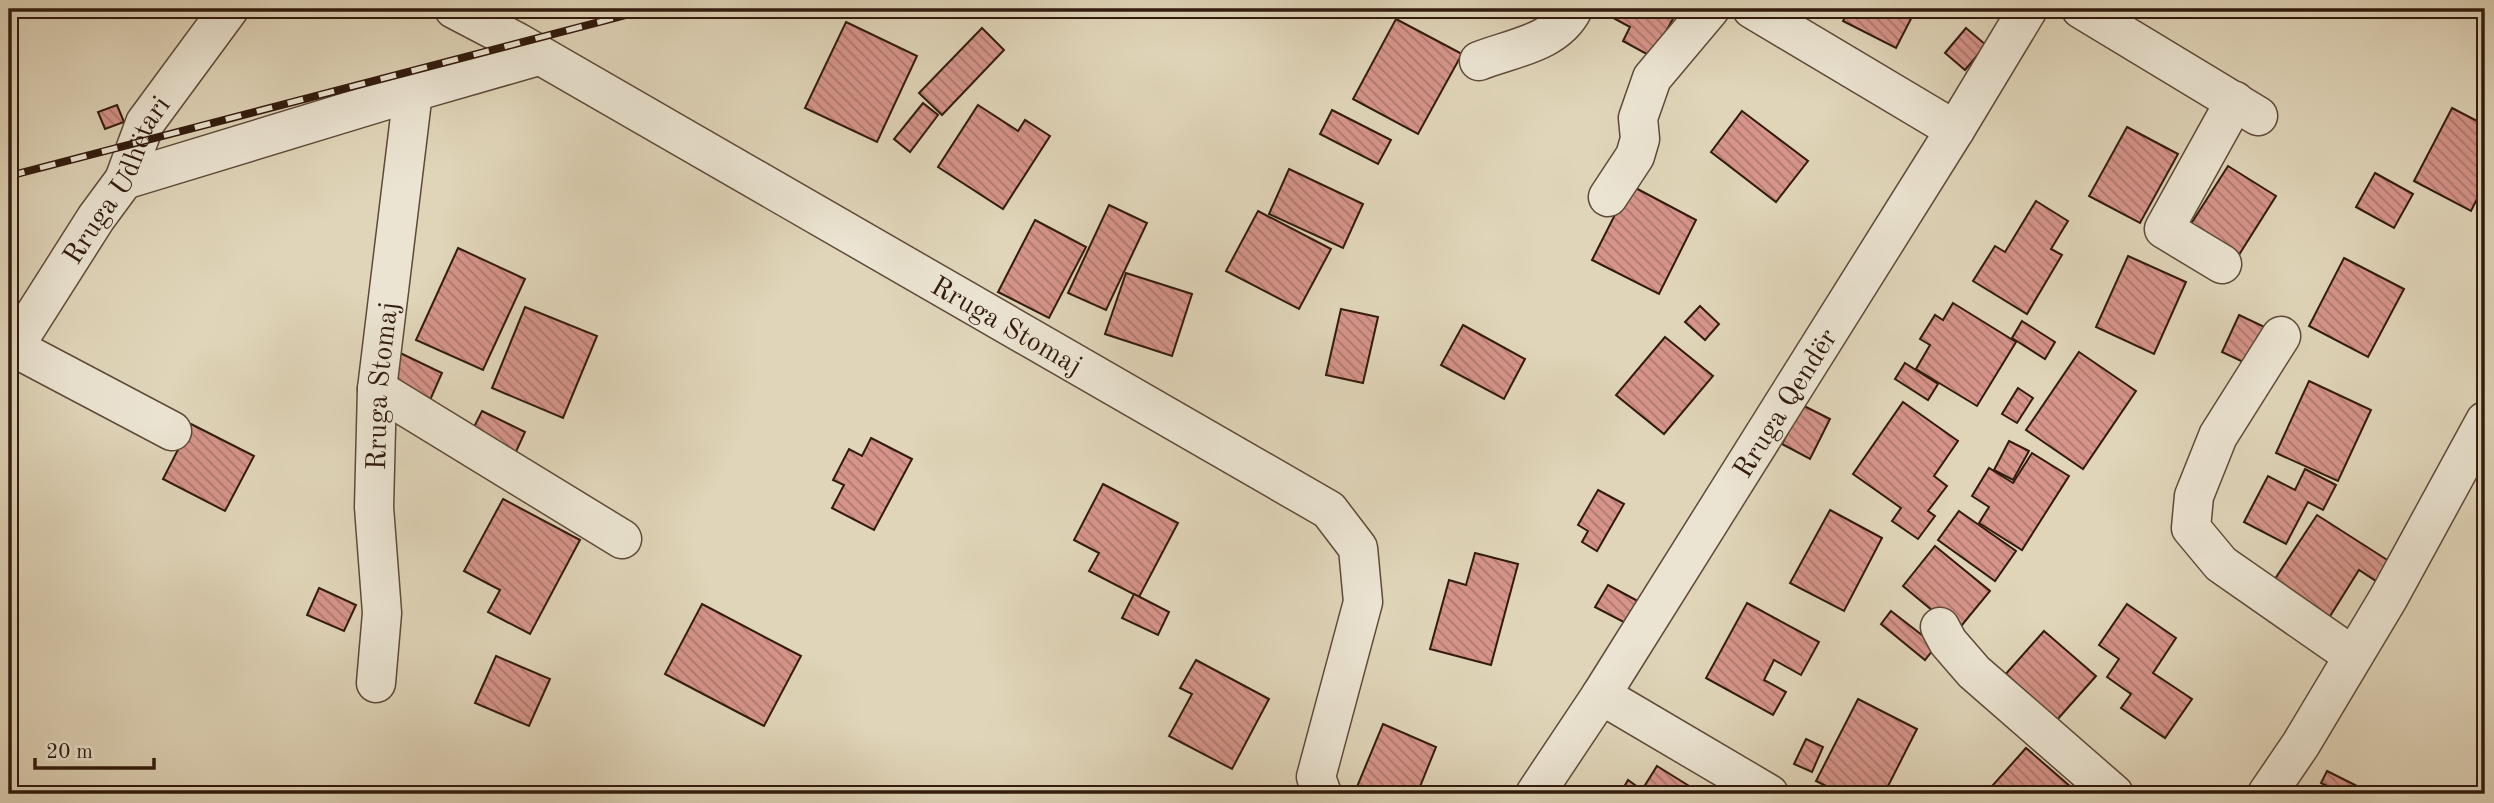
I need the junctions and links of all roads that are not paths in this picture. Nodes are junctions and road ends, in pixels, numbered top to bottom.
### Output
1 (229, 9) edge
2 (454, 9) edge
3 (1573, 9) edge
4 (1710, 9) edge
5 (1752, 9) edge
6 (2028, 9) edge
7 (2081, 9) edge
8 (538, 56) junction
9 (1479, 61) dead end
10 (413, 92) junction
11 (1955, 130) junction
12 (124, 180) junction
13 (1608, 197) dead end
14 (2222, 264) dead end
15 (2281, 336) dead end
16 (11, 351) edge
17 (377, 389) junction
18 (2485, 421) edge
19 (172, 431) dead end
20 (622, 539) dead end
21 (1940, 627) dead end
22 (2353, 656) junction
23 (376, 683) dead end
24 (1601, 695) junction
25 (1322, 794) edge
26 (1535, 794) edge
27 (1769, 794) edge
28 (2114, 794) edge
29 (2267, 794) edge

1 - 12 street, Rruga Udhëtari
2 - 8 street, Rruga Stomaj
3 - 9 street
4 - 13 street
5 - 11 street
6 - 11 street, Rruga Qendër
7 - 14 street
8 - 10 street
8 - 25 street, Rruga Stomaj
10 - 12 street
10 - 17 street, Rruga Stomaj
11 - 24 street, Rruga Qendër
12 - 16 street, Rruga Udhëtari
15 - 22 street
16 - 19 street
17 - 20 street
17 - 23 street, Rruga Stomaj
18 - 22 street
21 - 28 street
22 - 29 street
24 - 26 street, Rruga Qendër
24 - 27 street

